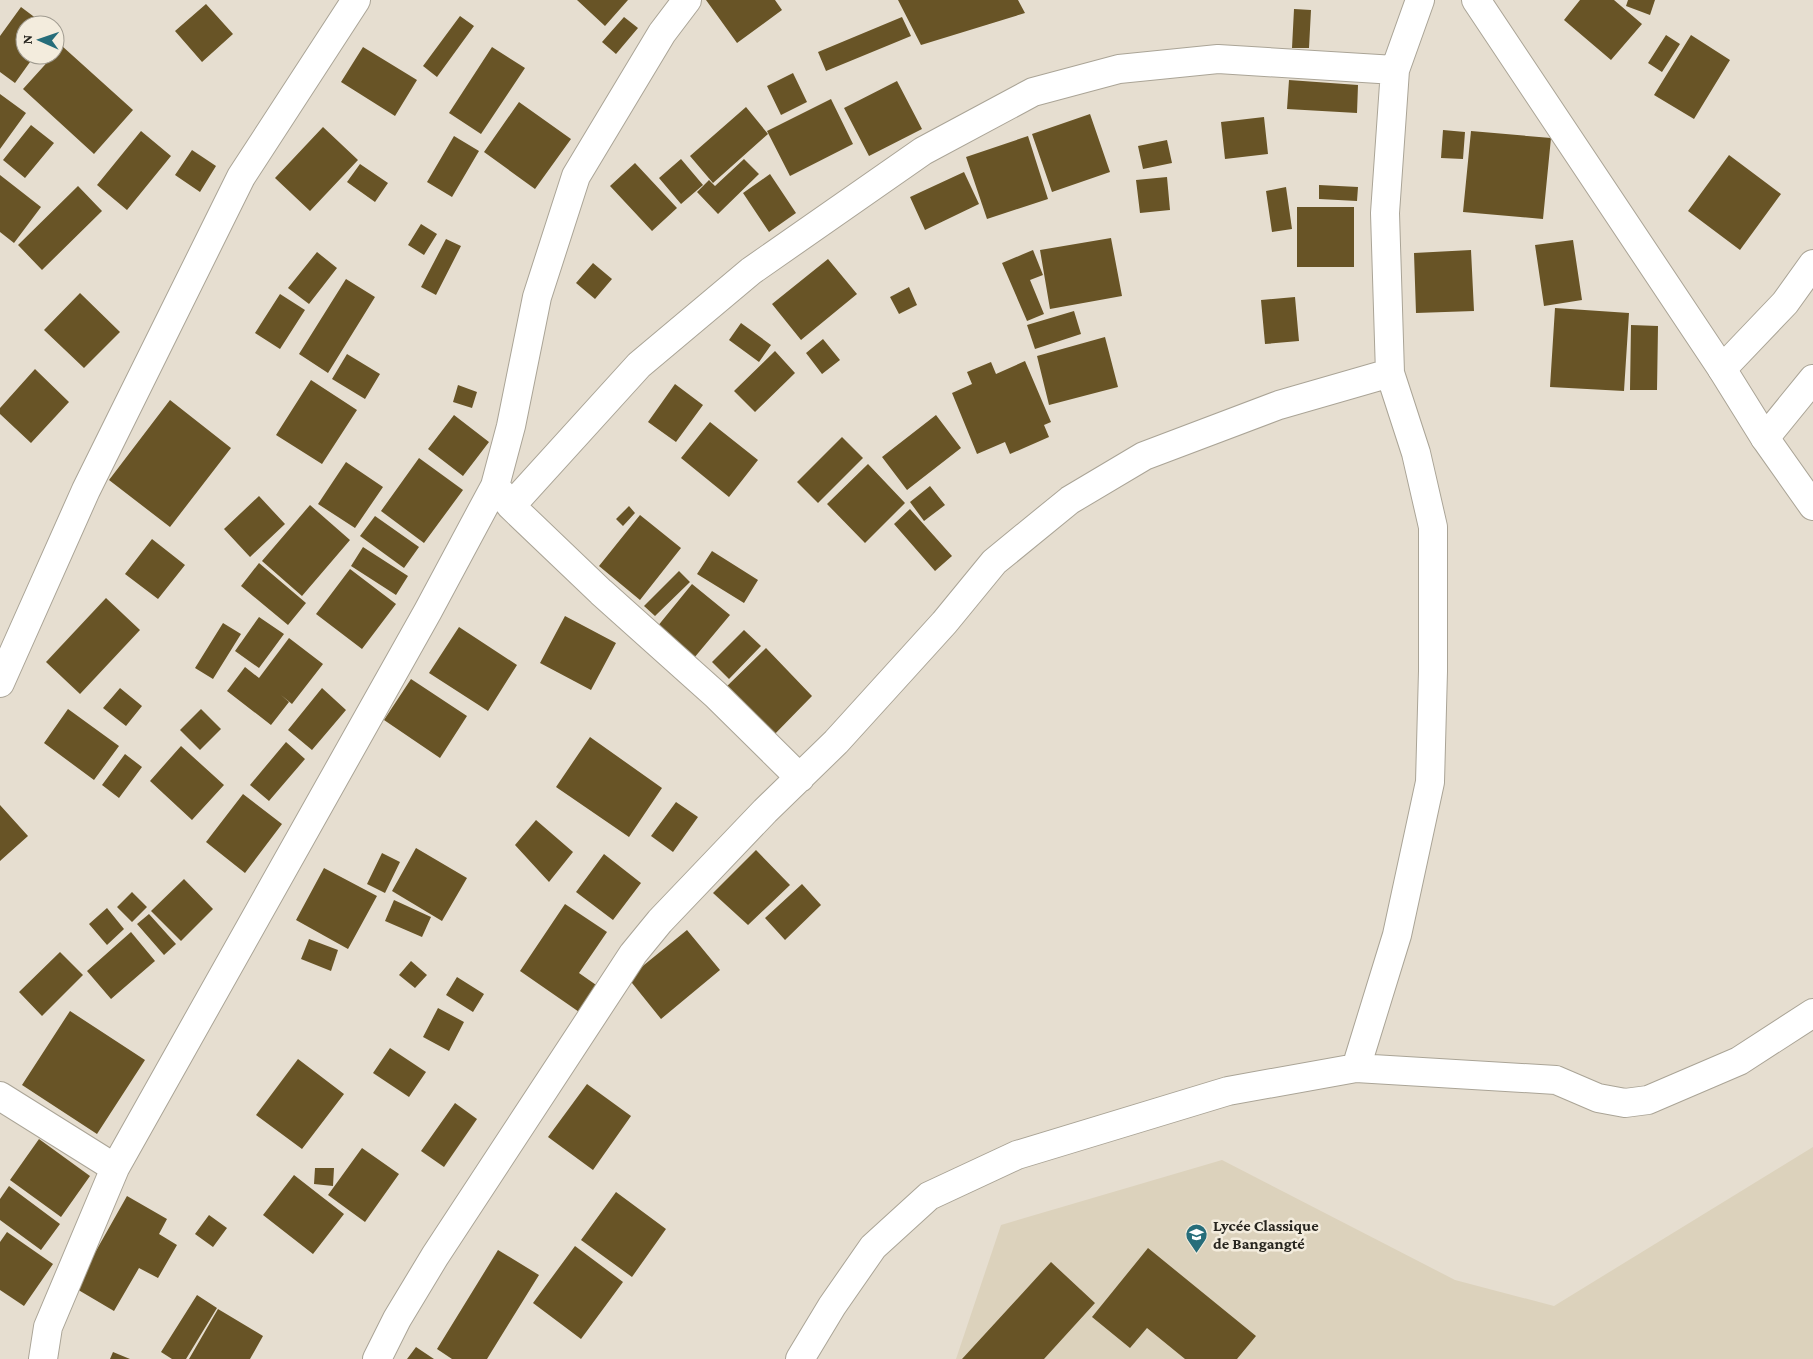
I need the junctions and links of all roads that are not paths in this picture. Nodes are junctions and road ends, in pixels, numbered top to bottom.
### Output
1 (356, 0) edge
2 (687, 0) edge
3 (1420, 0) edge
4 (1476, 0) edge
5 (1395, 70) junction
6 (1813, 264) edge
7 (1722, 369) junction
8 (1390, 374) junction
9 (1813, 379) edge
10 (1765, 438) junction
11 (503, 496) junction
12 (1813, 506) edge
13 (0, 683) edge
14 (800, 778) junction
15 (1813, 1013) edge
16 (1356, 1068) junction
17 (0, 1096) edge
18 (115, 1168) junction
19 (43, 1359) edge
20 (376, 1359) edge
21 (800, 1359) edge

1 - 13 street
2 - 11 street
3 - 5 street
4 - 7 street
5 - 8 street
5 - 11 street
6 - 7 street
7 - 10 street
8 - 14 street
8 - 16 street
9 - 10 street
10 - 12 street
11 - 14 street
11 - 18 street
14 - 20 street
15 - 16 street
16 - 21 street
17 - 18 street
18 - 19 street

